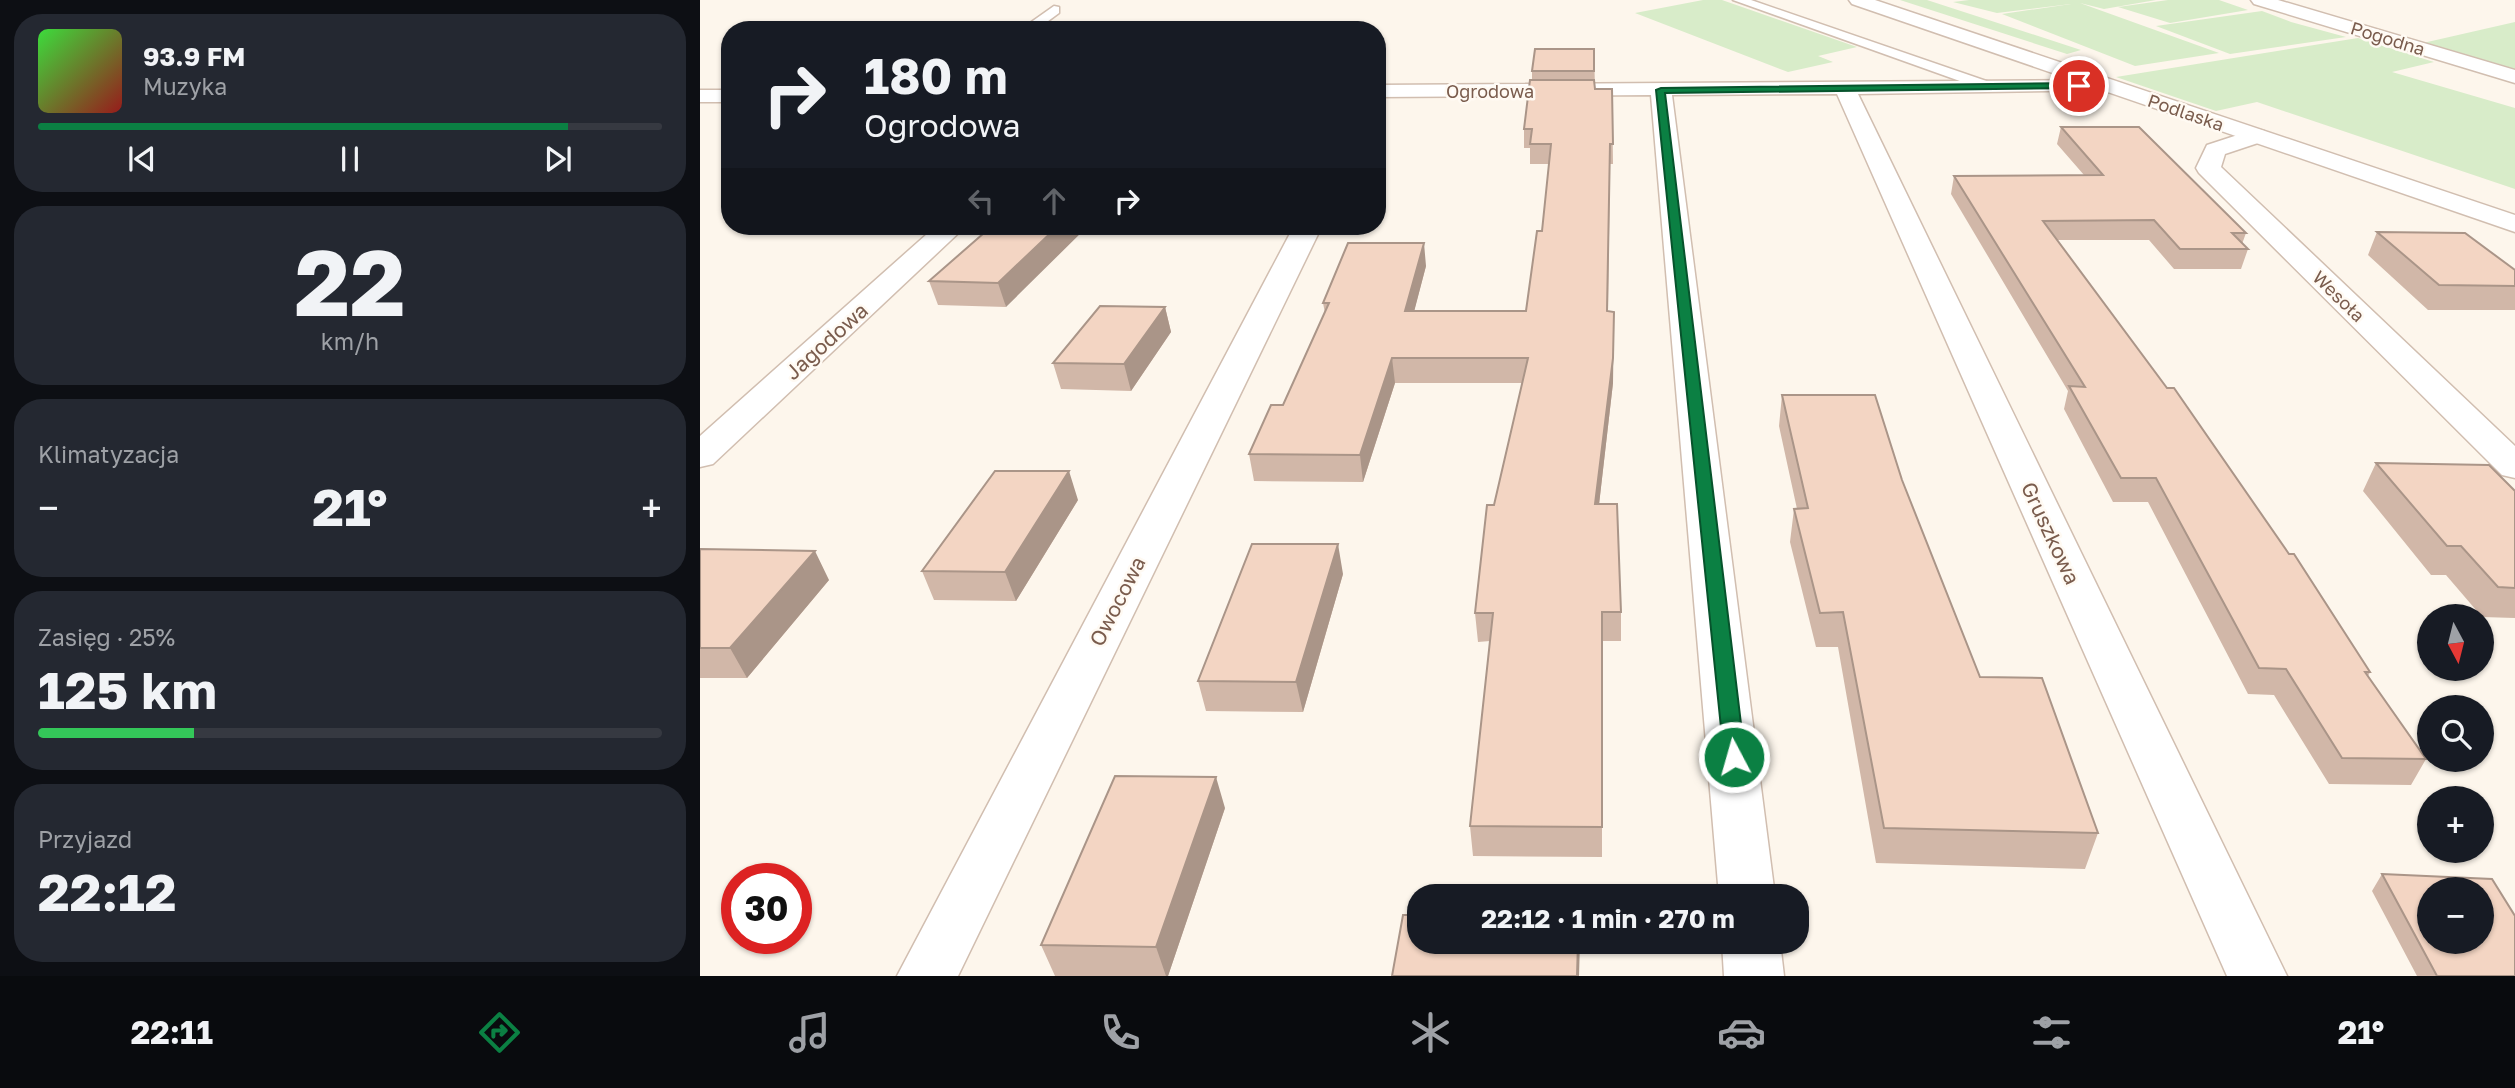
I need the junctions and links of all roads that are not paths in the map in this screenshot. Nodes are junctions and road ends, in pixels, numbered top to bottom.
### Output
1 (1739, 0) edge
2 (1858, 0) edge
3 (2260, 0) edge
4 (1054, 10) dead end
5 (1039, 21) edge
6 (2515, 77) edge
7 (2107, 86) junction
8 (1990, 87) junction
9 (1845, 89) junction
10 (1661, 90) junction
11 (1386, 92) edge
12 (2256, 136) junction
13 (2515, 224) edge
14 (942, 235) edge
15 (1303, 235) edge
16 (700, 456) edge
17 (2515, 467) edge
18 (1746, 884) edge
19 (1752, 954) edge
20 (927, 976) edge
21 (1754, 976) edge
22 (2257, 976) edge

1 - 8 lane
2 - 7 street, Podlaska
3 - 6 street, Pogodna
4 - 5 lane
7 - 8 street, Ogrodowa
7 - 12 street, Podlaska
8 - 9 street, Ogrodowa
9 - 10 street, Ogrodowa
9 - 22 street, Gruszkowa
10 - 11 street, Ogrodowa
10 - 18 street
12 - 13 street, Podlaska
12 - 17 street, Wesoła
14 - 16 street, Jagodowa
15 - 20 street, Owocowa
19 - 21 street

